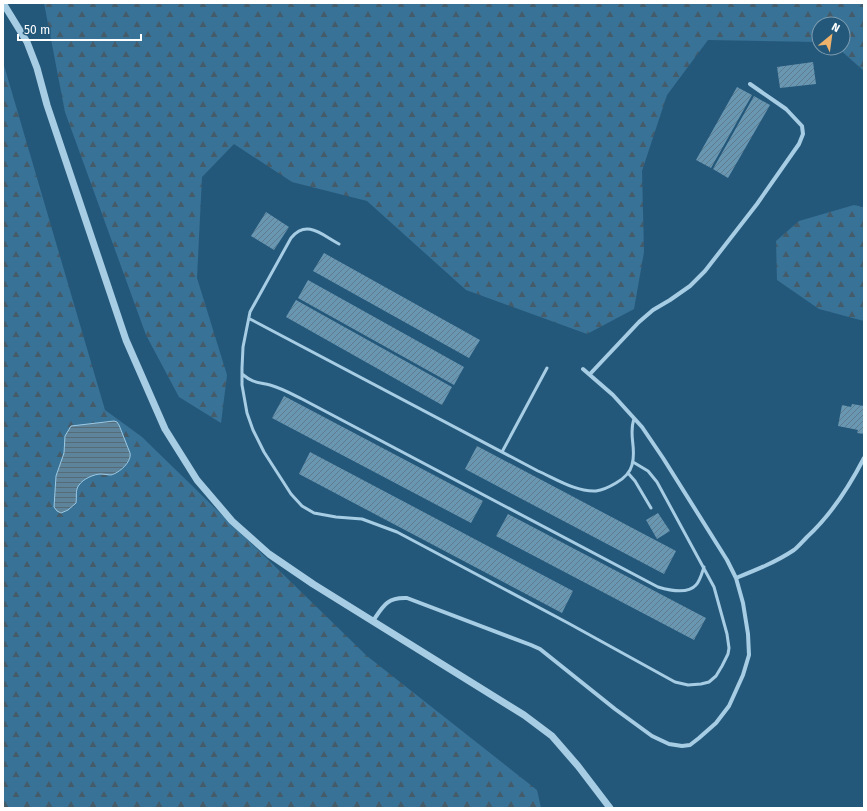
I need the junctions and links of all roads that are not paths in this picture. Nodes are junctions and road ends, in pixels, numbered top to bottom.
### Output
1 (3, 3) edge
2 (750, 84) dead end
3 (339, 244) dead end
4 (250, 319) junction
5 (547, 368) dead end
6 (583, 369) dead end
7 (242, 374) junction
8 (590, 374) junction
9 (634, 419) junction
10 (502, 452) junction
11 (864, 458) edge
12 (633, 462) junction
13 (862, 466) edge
14 (628, 473) junction
15 (651, 508) dead end
16 (704, 567) junction
17 (736, 578) junction
18 (373, 621) junction
19 (610, 808) edge

1 - 18 street
2 - 8 street
3 - 4 lane
4 - 7 lane
4 - 10 lane
5 - 10 lane
6 - 8 street
7 - 16 lane
7 - 16 lane
8 - 9 street
9 - 12 lane
9 - 17 street
10 - 14 lane
11 - 13 street
12 - 14 lane
12 - 16 lane
13 - 17 street
14 - 15 lane
17 - 18 street
18 - 19 street

